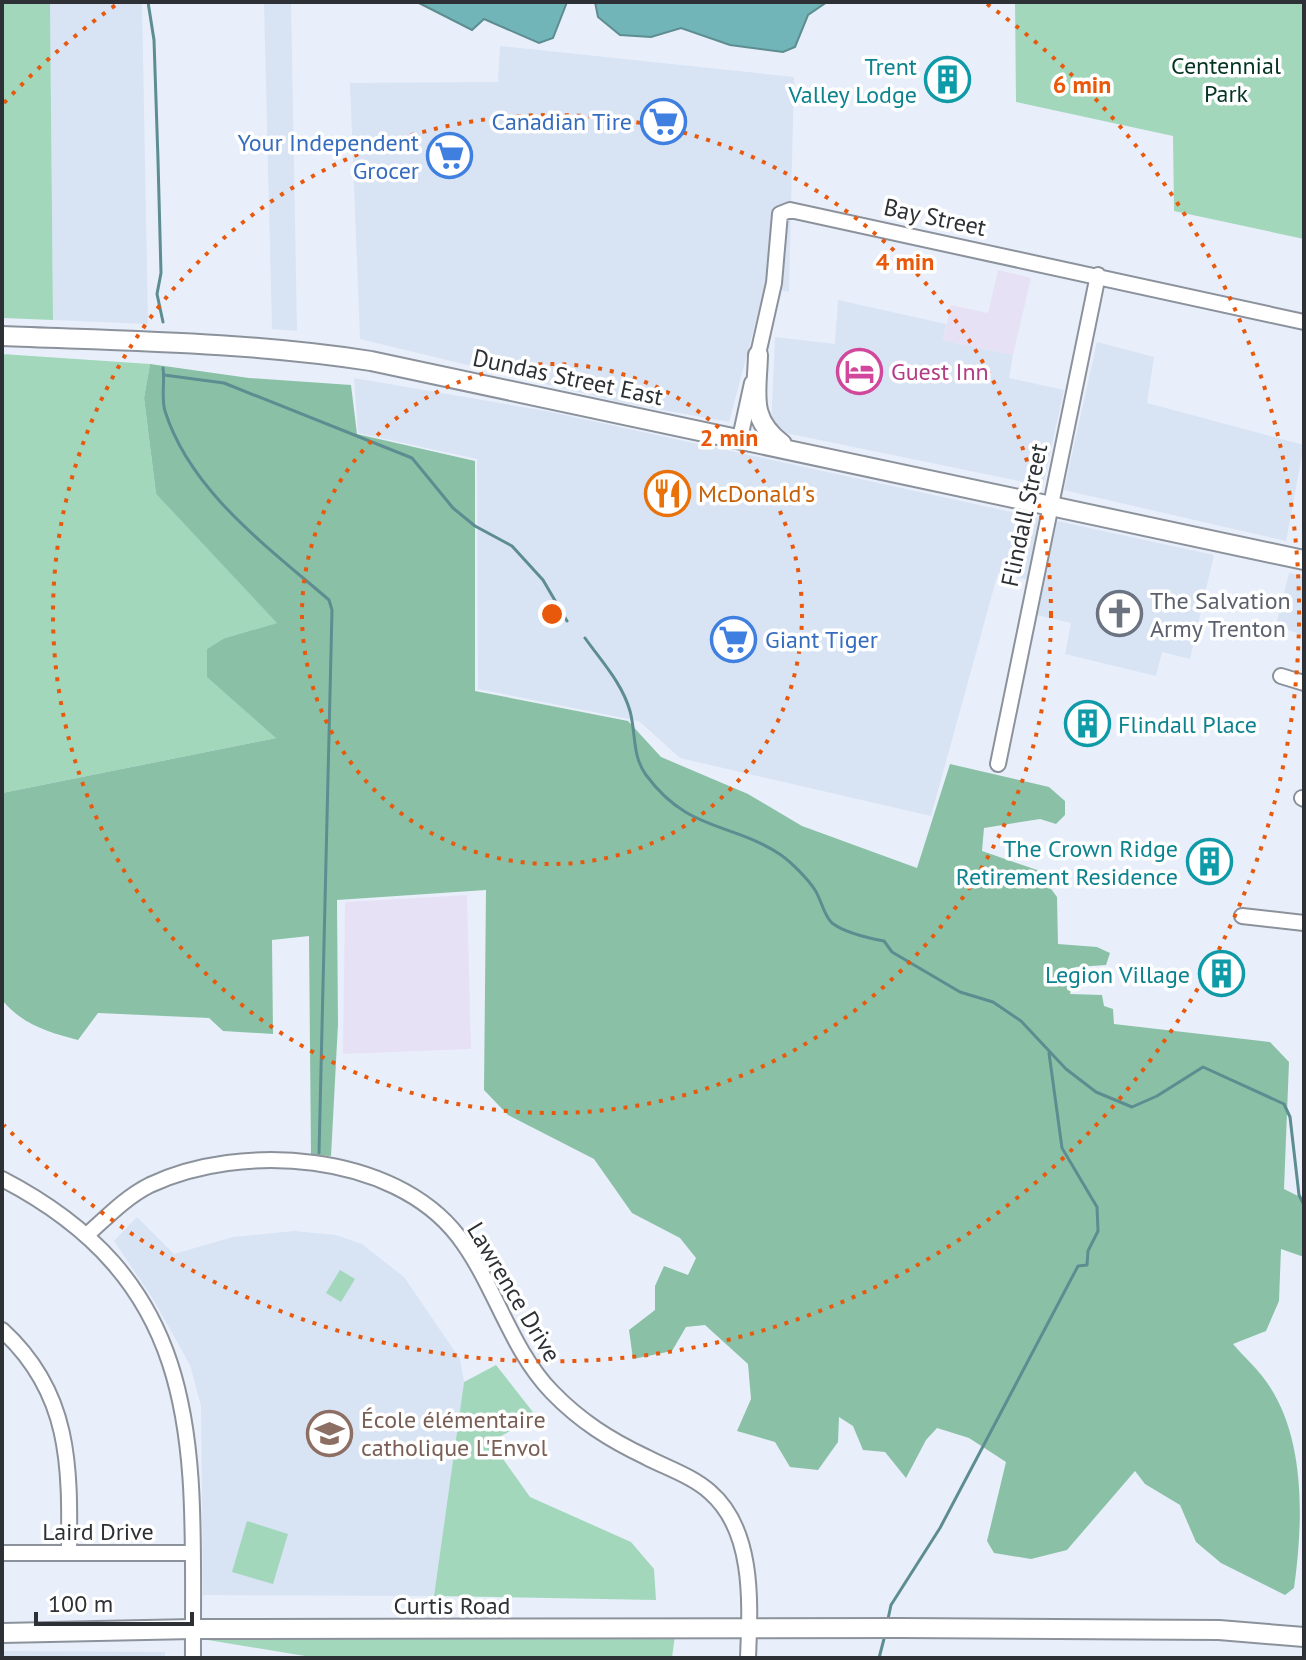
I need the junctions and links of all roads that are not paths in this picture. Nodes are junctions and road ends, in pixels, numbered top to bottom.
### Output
1 (1098, 275) junction
2 (1304, 322) edge
3 (2, 336) edge
4 (758, 355) junction
5 (740, 438) junction
6 (788, 449) junction
7 (1049, 503) junction
8 (1304, 560) edge
9 (1281, 676) dead end
10 (1304, 683) edge
11 (998, 764) dead end
12 (1242, 916) dead end
13 (1304, 923) edge
14 (2, 1179) edge
15 (88, 1234) junction
16 (2, 1330) edge
17 (69, 1552) junction
18 (2, 1553) edge
19 (193, 1553) junction
20 (193, 1629) junction
21 (749, 1629) junction
22 (2, 1633) edge
23 (1304, 1637) edge
24 (193, 1658) edge
25 (748, 1658) edge

1 - 2 street, Bay Street
1 - 4 street, Bay Street
1 - 7 street, Flindall Street
3 - 5 main road, Dundas Street East
4 - 5 street, Bay Street
4 - 6 main road
5 - 6 main road, Dundas Street East
6 - 7 main road, Dundas Street East
7 - 8 main road, Dundas Street East
7 - 11 street, Flindall Street
9 - 10 street
12 - 13 street
14 - 15 street
15 - 19 street
15 - 21 street, Lawrence Drive
16 - 17 street
17 - 18 street, Laird Drive
17 - 19 street, Laird Drive
19 - 20 street
20 - 21 main road, Curtis Road
20 - 22 main road, Curtis Road
20 - 24 street
21 - 23 main road, Curtis Road
21 - 25 street, Lawrence Drive

